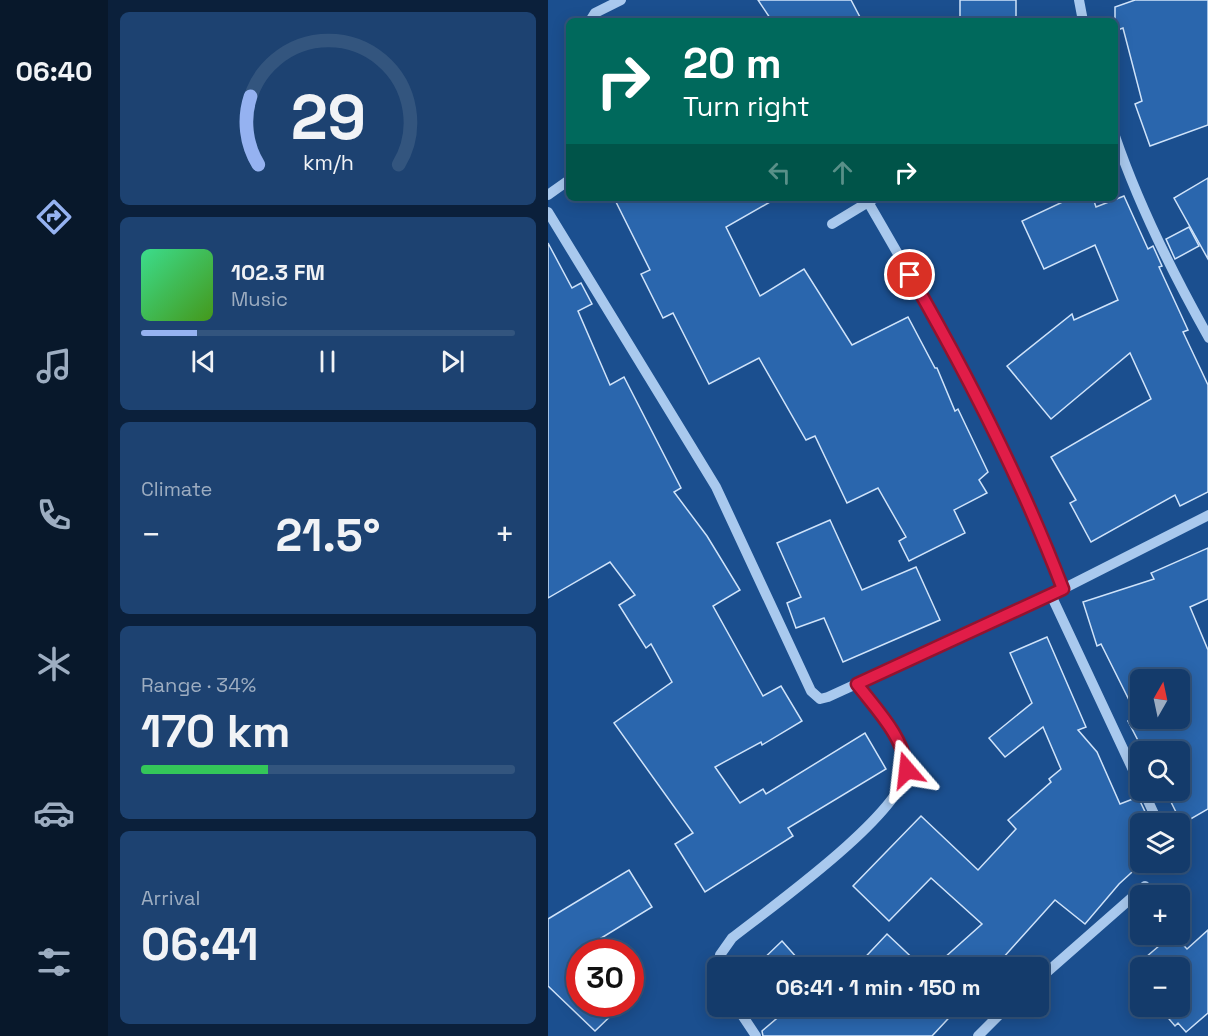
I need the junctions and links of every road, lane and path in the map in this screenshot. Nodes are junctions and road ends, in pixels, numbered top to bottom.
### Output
1 (621, 0) edge
2 (1079, 0) edge
3 (592, 18) edge
4 (1082, 18) edge
5 (1118, 144) edge
6 (566, 182) edge
7 (548, 195) edge
8 (869, 201) edge
9 (872, 201) edge
10 (548, 212) edge
11 (832, 224) dead end
12 (1208, 339) edge
13 (1208, 515) edge
14 (1063, 589) junction
15 (1051, 595) junction
16 (857, 684) junction
17 (1130, 764) edge
18 (1130, 899) edge
19 (720, 957) edge
20 (1049, 970) edge
21 (743, 1017) edge
22 (997, 1017) edge
23 (756, 1036) edge
24 (978, 1036) edge

1 - 3 street
2 - 4 street
5 - 12 street
6 - 7 street
8 - 11 street
9 - 14 street
10 - 16 street
13 - 14 street
14 - 15 street
15 - 16 street
15 - 17 street
16 - 19 street
18 - 20 street
21 - 23 street
22 - 24 street

